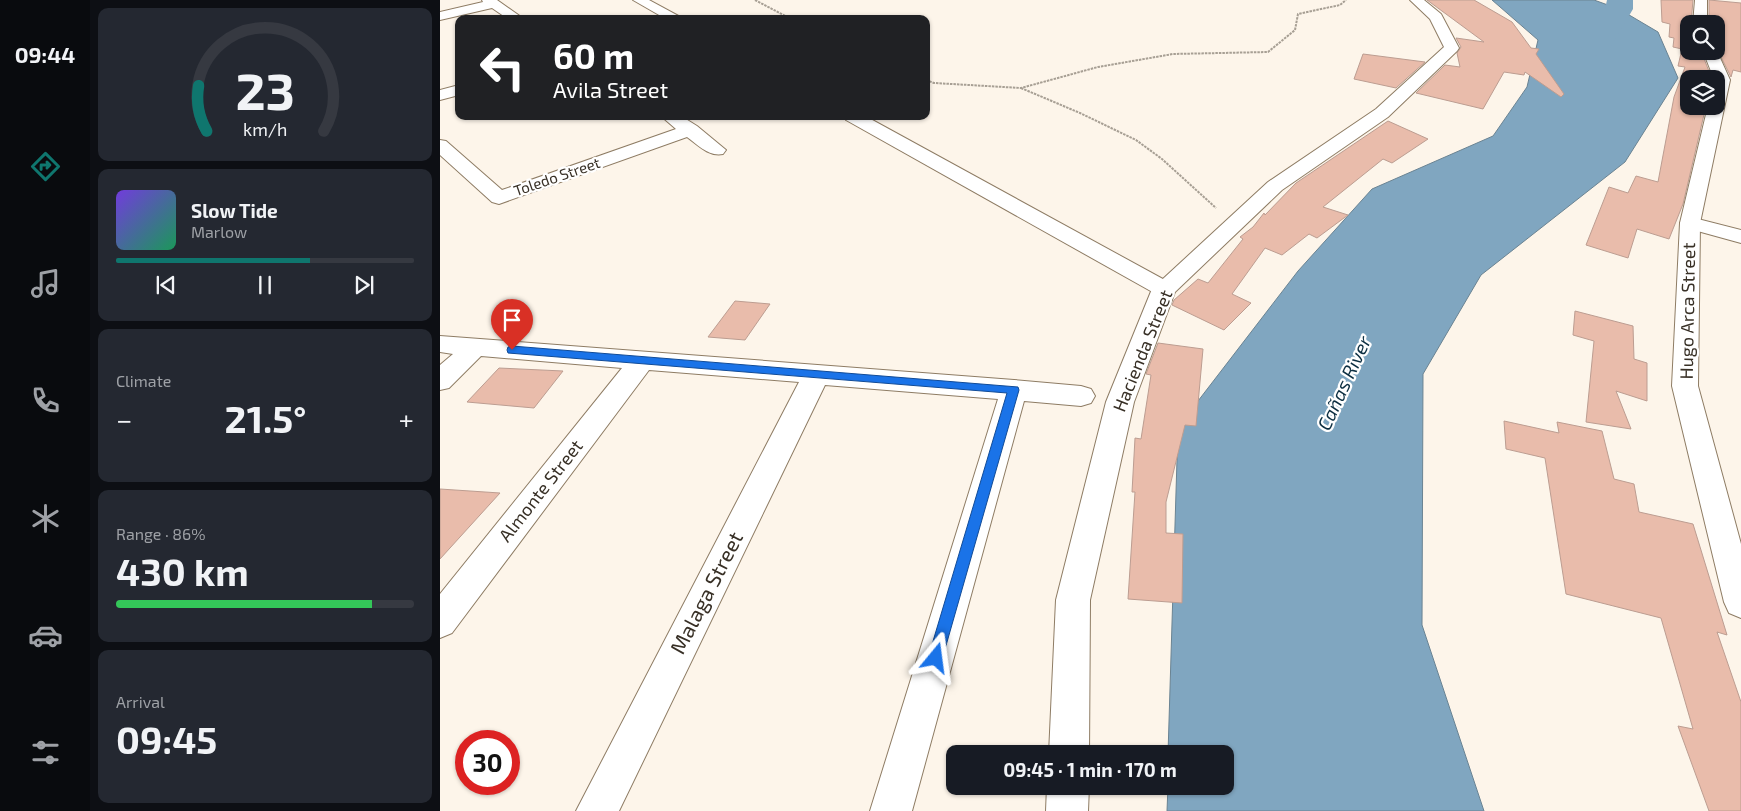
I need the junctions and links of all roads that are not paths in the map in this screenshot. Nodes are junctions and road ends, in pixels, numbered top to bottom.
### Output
1 (639, 0) edge
2 (1416, 0) edge
3 (1700, 0) edge
4 (490, 2) edge
5 (668, 2) dead end
6 (653, 5) junction
7 (511, 15) edge
8 (670, 15) edge
9 (1700, 15) edge
10 (440, 16) edge
11 (1725, 81) edge
12 (1741, 84) edge
13 (455, 91) edge
14 (440, 96) edge
15 (1714, 115) edge
16 (675, 120) edge
17 (859, 120) edge
18 (691, 130) junction
19 (440, 145) edge
20 (717, 150) dead end
21 (1690, 223) junction
22 (1741, 237) edge
23 (1164, 289) junction
24 (440, 344) edge
25 (475, 347) junction
26 (642, 361) junction
27 (817, 374) junction
28 (440, 381) edge
29 (1014, 390) junction
30 (1081, 396) dead end
31 (1735, 562) edge
32 (1741, 602) edge
33 (440, 621) edge
34 (1069, 745) edge
35 (1068, 795) edge
36 (597, 811) edge
37 (891, 811) edge
38 (1067, 811) edge

1 - 6 street
2 - 23 street, Hacienda Street
3 - 9 street
4 - 7 street
4 - 10 street
5 - 6 street
6 - 8 street
11 - 12 street
13 - 14 street
15 - 21 street, Hugo Arca Street
16 - 18 street
17 - 23 street
18 - 19 street, Toledo Street
18 - 20 street
21 - 22 street
21 - 31 street, Hugo Arca Street
23 - 34 street, Hacienda Street
24 - 25 street
25 - 26 street
25 - 28 street
26 - 27 street
26 - 33 street, Almonte Street
27 - 29 street
27 - 36 street, Malaga Street
29 - 30 street
29 - 37 street
31 - 32 street, Hugo Arca Street
35 - 38 street

